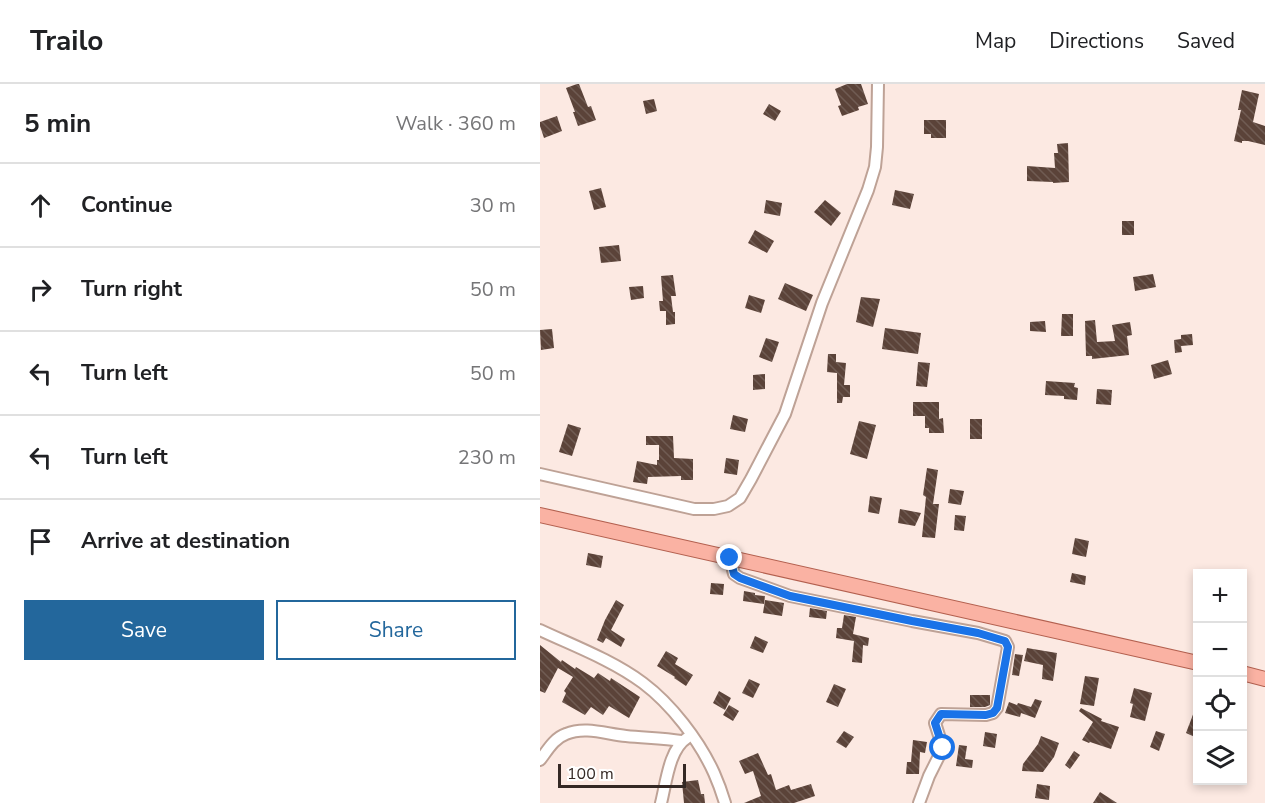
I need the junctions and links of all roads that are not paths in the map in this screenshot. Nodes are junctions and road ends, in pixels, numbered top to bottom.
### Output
1 (878, 84) edge
2 (540, 474) edge
3 (540, 515) edge
4 (730, 558) junction
5 (540, 630) edge
6 (1193, 662) edge
7 (1247, 675) edge
8 (1265, 679) edge
9 (692, 735) junction
10 (681, 741) junction
11 (542, 755) edge
12 (661, 803) edge
13 (725, 803) edge
14 (919, 803) edge

1 - 2 street
3 - 4 main road
4 - 6 main road
4 - 14 street
5 - 9 street
7 - 8 main road
9 - 10 street
9 - 13 street
10 - 11 street
10 - 12 street

